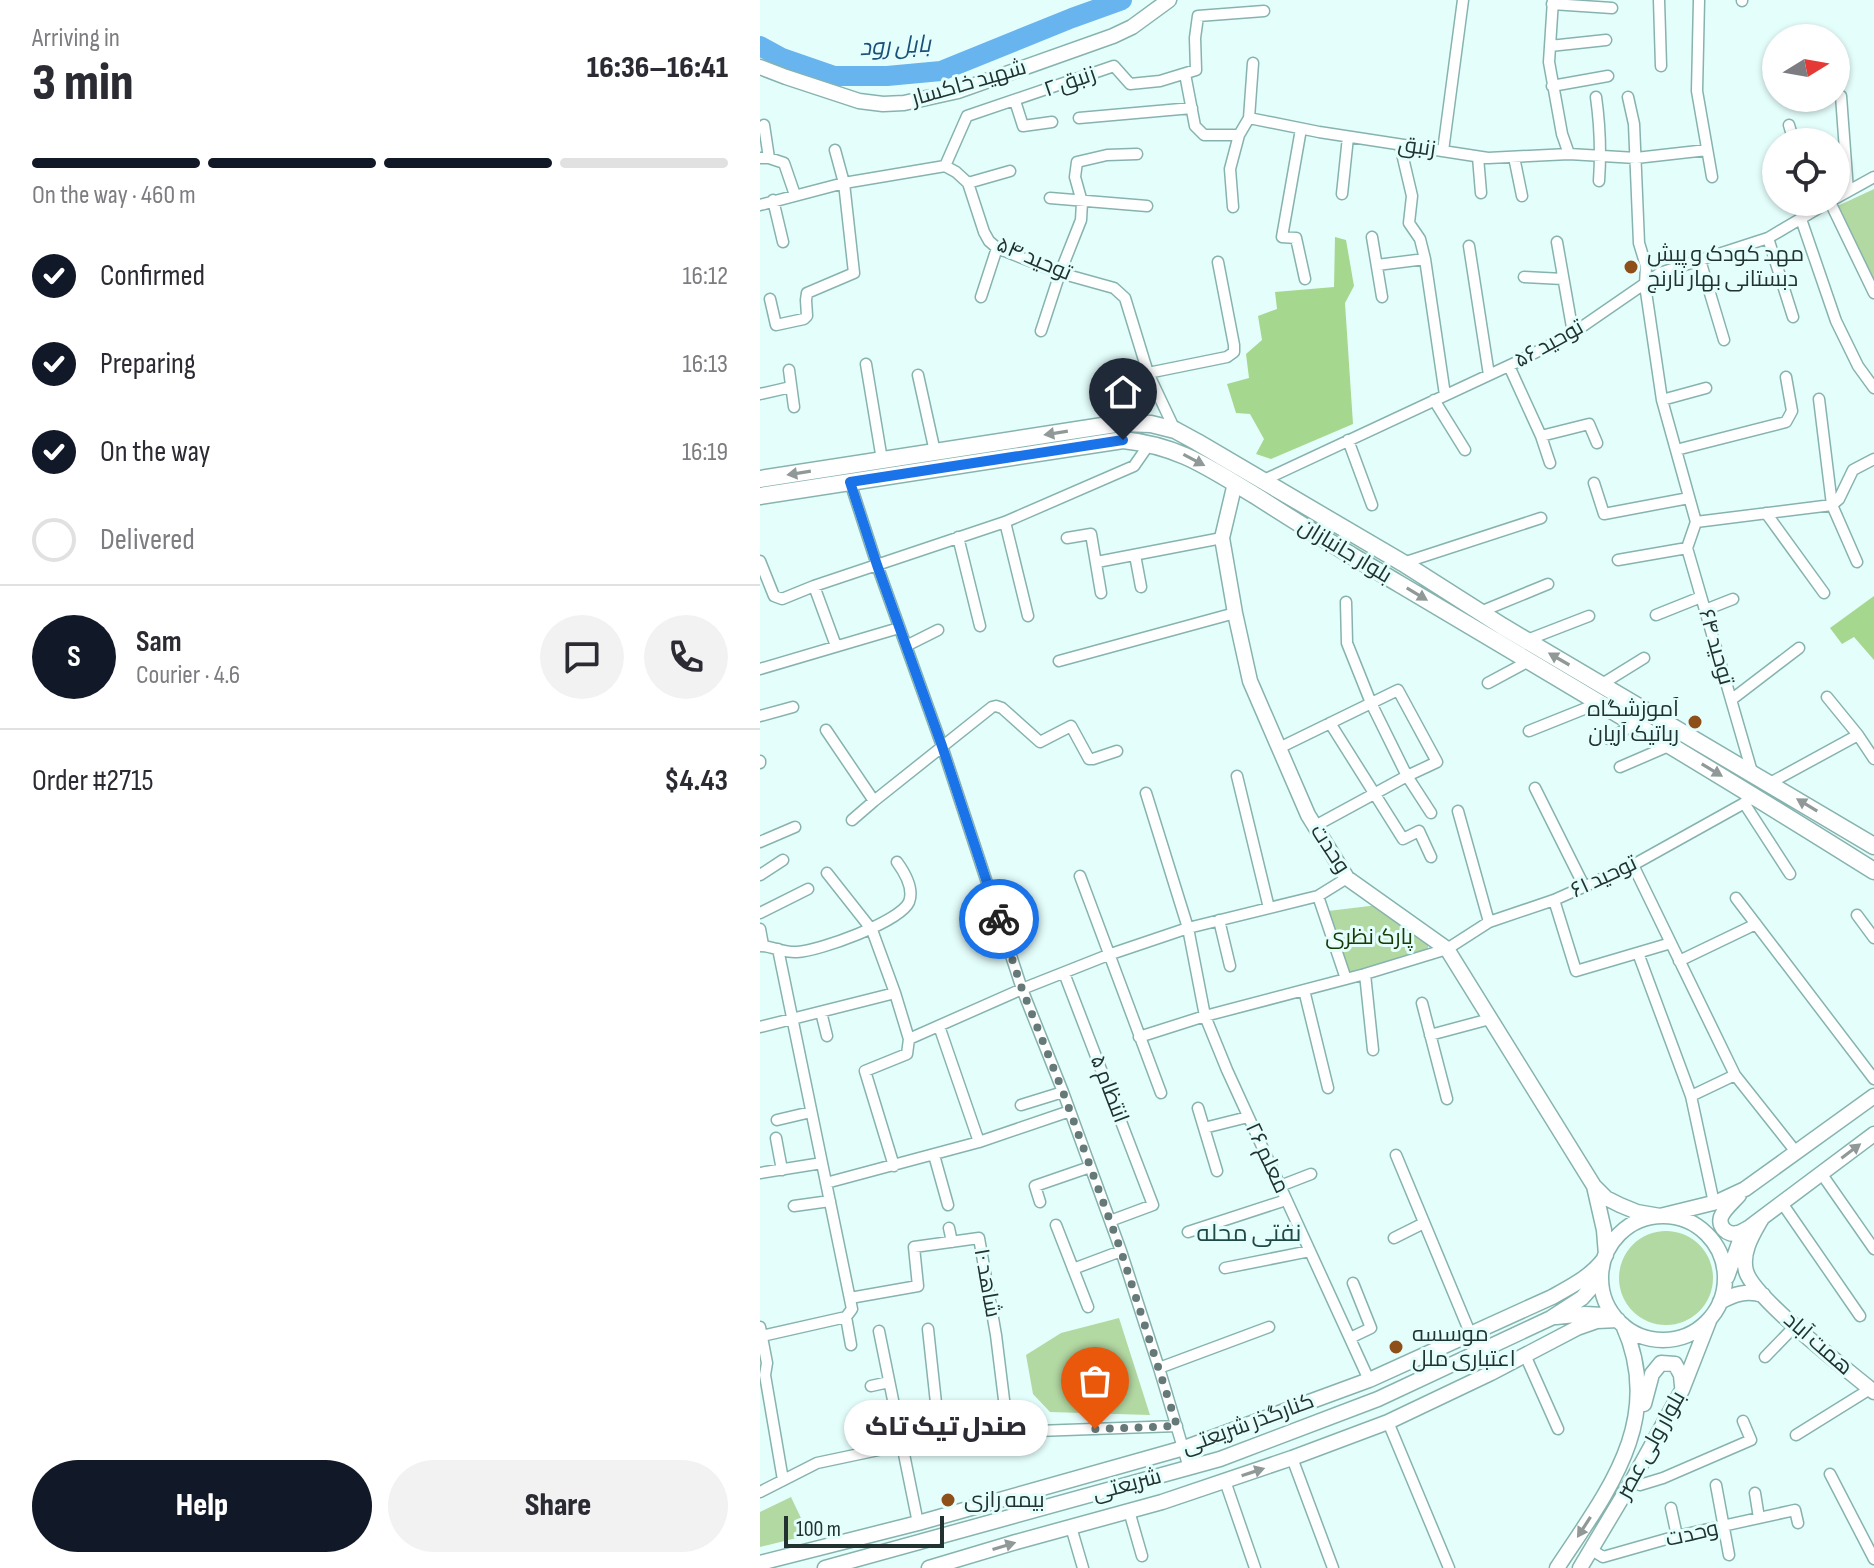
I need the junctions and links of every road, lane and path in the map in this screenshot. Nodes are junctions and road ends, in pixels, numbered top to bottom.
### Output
1 (1169, 0) edge
2 (1463, 0) edge
3 (1659, 0) edge
4 (1699, 0) edge
5 (1552, 2) edge
6 (1612, 8) dead end
7 (1264, 11) dead end
8 (1606, 40) dead end
9 (1550, 46) junction
10 (1253, 63) dead end
11 (1661, 66) dead end
12 (760, 67) edge
13 (1185, 74) junction
14 (1608, 76) dead end
15 (1552, 86) junction
16 (1596, 97) dead end
17 (1628, 97) dead end
18 (1015, 101) junction
19 (1192, 108) junction
20 (1079, 118) dead end
21 (1249, 118) junction
22 (1052, 122) dead end
23 (764, 125) dead end
24 (1789, 125) dead end
25 (1790, 128) edge
26 (1301, 129) junction
27 (1239, 135) junction
28 (1348, 137) junction
29 (1400, 145) junction
30 (835, 150) dead end
31 (1707, 150) junction
32 (1443, 151) junction
33 (1137, 154) dead end
34 (1569, 154) junction
35 (1478, 157) junction
36 (1514, 157) junction
37 (1601, 157) junction
38 (764, 158) edge
39 (1636, 158) junction
40 (945, 166) junction
41 (1010, 171) dead end
42 (1712, 177) dead end
43 (1874, 177) edge
44 (1599, 181) dead end
45 (844, 183) junction
46 (968, 183) junction
47 (1850, 190) edge
48 (1481, 193) dead end
49 (1342, 194) dead end
50 (795, 195) junction
51 (1522, 196) dead end
52 (1050, 198) dead end
53 (773, 200) junction
54 (1082, 202) junction
55 (760, 205) edge
56 (1147, 206) dead end
57 (1233, 207) dead end
58 (1804, 216) edge
59 (1836, 216) edge
60 (1801, 219) junction
61 (1372, 237) dead end
62 (1768, 238) junction
63 (783, 242) dead end
64 (1557, 242) dead end
65 (1469, 246) dead end
66 (997, 248) junction
67 (1425, 259) junction
68 (1700, 260) junction
69 (1218, 262) dead end
70 (1377, 265) junction
71 (1060, 273) junction
72 (1524, 277) dead end
73 (1305, 279) dead end
74 (1563, 279) junction
75 (1645, 285) junction
76 (1874, 293) edge
77 (981, 297) dead end
78 (1382, 297) dead end
79 (770, 299) dead end
80 (1793, 317) dead end
81 (1041, 331) dead end
82 (1573, 333) junction
83 (1724, 340) dead end
84 (866, 364) dead end
85 (1509, 366) junction
86 (789, 370) dead end
87 (1148, 373) junction
88 (918, 375) dead end
89 (1489, 375) junction
90 (1786, 377) dead end
91 (791, 387) junction
92 (1706, 388) dead end
93 (1874, 388) edge
94 (760, 394) edge
95 (1445, 395) junction
96 (1819, 399) dead end
97 (1434, 400) junction
98 (1662, 400) junction
99 (794, 407) dead end
100 (1175, 430) junction
101 (1541, 436) junction
102 (1348, 440) junction
103 (1150, 443) junction
104 (1597, 443) dead end
105 (1465, 450) dead end
106 (1676, 450) junction
107 (935, 452) junction
108 (1874, 459) edge
109 (882, 460) junction
110 (1550, 463) dead end
111 (760, 479) edge
112 (1264, 480) junction
113 (850, 482) junction
114 (1235, 483) junction
115 (1594, 483) dead end
116 (760, 496) edge
117 (1689, 498) junction
118 (1372, 505) dead end
119 (1832, 505) junction
120 (1766, 513) junction
121 (1541, 518) dead end
122 (1005, 522) junction
123 (1696, 522) junction
124 (958, 537) junction
125 (1067, 538) dead end
126 (1222, 538) junction
127 (1687, 548) junction
128 (1135, 555) junction
129 (1618, 560) dead end
130 (760, 561) edge
131 (1097, 562) junction
132 (1857, 562) dead end
133 (1403, 563) junction
134 (877, 565) junction
135 (1548, 584) dead end
136 (814, 586) junction
137 (1141, 587) dead end
138 (1101, 593) dead end
139 (1824, 593) dead end
140 (1701, 597) junction
141 (1733, 599) dead end
142 (1346, 602) dead end
143 (1705, 610) junction
144 (1480, 612) junction
145 (1235, 613) junction
146 (1656, 615) dead end
147 (1028, 616) dead end
148 (1589, 616) dead end
149 (980, 626) dead end
150 (899, 628) junction
151 (938, 630) dead end
152 (1527, 640) junction
153 (836, 646) junction
154 (906, 646) junction
155 (1799, 648) dead end
156 (1644, 658) dead end
157 (1059, 661) dead end
158 (1529, 661) junction
159 (760, 669) edge
160 (1488, 683) dead end
161 (1602, 684) junction
162 (1827, 697) dead end
163 (1731, 700) junction
164 (1371, 703) junction
165 (1599, 703) junction
166 (793, 707) dead end
167 (760, 716) edge
168 (1330, 723) junction
169 (1635, 724) junction
170 (826, 730) dead end
171 (1529, 731) dead end
172 (1858, 735) junction
173 (1609, 739) dead end
174 (1671, 745) junction
175 (942, 746) junction
176 (1279, 748) junction
177 (1117, 751) dead end
178 (1874, 759) edge
179 (1620, 767) dead end
180 (1752, 772) junction
181 (1237, 776) dead end
182 (1407, 776) junction
183 (1770, 783) junction
184 (1535, 788) dead end
185 (1146, 793) dead end
186 (1374, 794) junction
187 (1750, 800) junction
188 (874, 801) junction
189 (1458, 811) dead end
190 (1431, 813) dead end
191 (852, 820) dead end
192 (1315, 826) junction
193 (795, 827) dead end
194 (1871, 840) edge
195 (760, 842) edge
196 (1431, 857) dead end
197 (783, 860) dead end
198 (897, 862) dead end
199 (1633, 865) junction
200 (1874, 871) edge
201 (827, 873) dead end
202 (1790, 874) dead end
203 (760, 875) edge
204 (1080, 876) dead end
205 (1347, 878) junction
206 (1584, 886) junction
207 (808, 889) dead end
208 (1318, 896) junction
209 (1736, 898) dead end
210 (1554, 900) junction
211 (1269, 908) junction
212 (760, 913) edge
213 (1857, 915) dead end
214 (1219, 920) junction
215 (1489, 922) junction
216 (1756, 924) junction
217 (1188, 928) junction
218 (760, 929) edge
219 (872, 930) junction
220 (1874, 938) edge
221 (1671, 943) junction
222 (762, 945) edge
223 (778, 949) junction
224 (1447, 949) junction
225 (1638, 953) junction
226 (1108, 955) junction
227 (1679, 961) junction
228 (1230, 966) dead end
229 (1064, 973) junction
230 (1365, 974) junction
231 (1346, 979) junction
232 (1022, 989) junction
233 (1304, 990) junction
234 (895, 993) junction
235 (1422, 1003) dead end
236 (821, 1012) junction
237 (1205, 1016) junction
238 (792, 1019) junction
239 (1490, 1019) junction
240 (939, 1026) junction
241 (760, 1027) edge
242 (1430, 1035) junction
243 (827, 1036) dead end
244 (1139, 1037) junction
245 (909, 1039) junction
246 (1373, 1050) dead end
247 (1735, 1075) junction
248 (1874, 1079) edge
249 (1328, 1088) dead end
250 (1063, 1092) junction
251 (1161, 1093) dead end
252 (1691, 1096) junction
253 (1874, 1096) edge
254 (1447, 1099) dead end
255 (1021, 1105) dead end
256 (1198, 1108) dead end
257 (1070, 1111) junction
258 (811, 1112) junction
259 (1248, 1117) junction
260 (777, 1120) dead end
261 (1204, 1128) junction
262 (1874, 1134) edge
263 (776, 1138) dead end
264 (979, 1142) junction
265 (1796, 1152) junction
266 (934, 1155) junction
267 (1396, 1155) dead end
268 (822, 1163) junction
269 (894, 1166) junction
270 (1090, 1167) junction
271 (782, 1170) junction
272 (1217, 1171) dead end
273 (760, 1173) edge
274 (1821, 1173) junction
275 (1311, 1174) dead end
276 (826, 1183) junction
277 (1280, 1186) junction
278 (1594, 1186) junction
279 (1745, 1189) junction
280 (1286, 1200) junction
281 (830, 1201) junction
282 (1040, 1202) dead end
283 (1714, 1203) junction
284 (1782, 1203) junction
285 (948, 1205) dead end
286 (794, 1206) dead end
287 (1660, 1216) junction
288 (1110, 1221) junction
289 (1756, 1222) junction
290 (1424, 1223) junction
291 (1056, 1225) dead end
292 (949, 1228) dead end
293 (1188, 1232) dead end
294 (1394, 1238) dead end
295 (952, 1242) junction
296 (1874, 1249) edge
297 (1121, 1251) junction
298 (1310, 1251) junction
299 (1604, 1260) junction
300 (1225, 1268) dead end
301 (1073, 1269) junction
302 (1353, 1283) dead end
303 (1724, 1285) junction
304 (1763, 1295) junction
305 (1720, 1302) junction
306 (1088, 1307) dead end
307 (849, 1308) junction
308 (1860, 1316) dead end
309 (1711, 1317) junction
310 (1551, 1318) junction
311 (1621, 1323) junction
312 (1795, 1326) junction
313 (1269, 1327) dead end
314 (928, 1329) dead end
315 (761, 1331) edge
316 (879, 1331) dead end
317 (1471, 1333) junction
318 (1350, 1338) junction
319 (851, 1345) dead end
320 (1478, 1352) junction
321 (1525, 1355) junction
322 (1765, 1357) dead end
323 (1159, 1368) junction
324 (762, 1375) edge
325 (1369, 1380) junction
326 (889, 1382) junction
327 (871, 1386) dead end
328 (1682, 1390) junction
329 (1872, 1391) edge
330 (766, 1406) edge
331 (1743, 1421) dead end
332 (1388, 1422) junction
333 (1177, 1426) junction
334 (1558, 1429) dead end
335 (1008, 1432) junction
336 (1796, 1435) dead end
337 (1631, 1439) junction
338 (940, 1440) junction
339 (902, 1445) junction
340 (1184, 1448) junction
341 (1292, 1458) junction
342 (1189, 1468) junction
343 (1830, 1474) dead end
344 (783, 1480) junction
345 (1225, 1481) junction
346 (1632, 1481) junction
347 (1716, 1485) dead end
348 (760, 1492) edge
349 (1755, 1493) dead end
350 (1671, 1508) dead end
351 (1129, 1511) junction
352 (1759, 1518) junction
353 (918, 1523) junction
354 (1798, 1523) dead end
355 (1724, 1526) junction
356 (1071, 1527) junction
357 (1677, 1536) junction
358 (921, 1542) junction
359 (1729, 1555) dead end
360 (1142, 1556) dead end
361 (1598, 1558) edge
362 (1874, 1559) edge
363 (760, 1563) edge
364 (825, 1568) edge
365 (928, 1568) edge
366 (1083, 1568) edge
367 (1255, 1568) edge
368 (1333, 1568) edge
369 (1449, 1568) edge
370 (1557, 1568) edge
371 (1580, 1568) edge

1 - 12 main road, شهید خاکسار
2 - 32 street
3 - 11 street
4 - 31 street
5 - 6 street
5 - 9 street
7 - 13 street
8 - 9 street
9 - 15 street
10 - 21 street
13 - 18 street, زنبق ۲
13 - 19 street
14 - 15 street
15 - 34 street
16 - 37 street
17 - 39 street
18 - 22 street
18 - 40 street, زنبق ۲
19 - 20 street
19 - 27 street
21 - 26 street, زنبق
21 - 27 street
23 - 38 street
24 - 25 street
26 - 28 street, زنبق
26 - 73 street
27 - 57 street
28 - 29 street, زنبق
28 - 49 street
29 - 32 street, زنبق
29 - 67 street
30 - 45 street
31 - 39 street, زنبق
31 - 42 street
32 - 35 street, زنبق
33 - 54 street
34 - 36 street, زنبق
34 - 37 street, زنبق
35 - 36 street, زنبق
35 - 48 street
36 - 51 street
37 - 39 street, زنبق
37 - 44 street
38 - 50 street
39 - 75 street
40 - 45 street
40 - 46 street
41 - 46 street
43 - 47 street
45 - 50 street
45 - 79 street
46 - 66 street, توحید ۵۴
50 - 53 street
52 - 54 street
53 - 55 street
53 - 63 street
54 - 56 street
54 - 71 street
58 - 60 street, توحید ۵۶
59 - 76 street
60 - 62 street, توحید ۵۶
60 - 93 street
61 - 70 street
62 - 68 street, توحید ۵۶
62 - 80 street
64 - 74 street
65 - 89 street
66 - 71 street, توحید ۵۴
66 - 77 street
67 - 70 street
67 - 95 street
68 - 75 street, توحید ۵۶
68 - 83 street
69 - 87 street
70 - 78 street
71 - 81 street
71 - 87 street, توحید ۵۴
72 - 74 street
74 - 82 street
75 - 82 street, توحید ۵۶
75 - 98 street
82 - 85 street, توحید ۵۶
84 - 109 street
85 - 89 street, توحید ۵۶
85 - 101 street
86 - 91 street
87 - 100 street, توحید ۵۴
88 - 107 street
89 - 95 street, توحید ۵۶
90 - 106 street
91 - 94 street
91 - 99 street
92 - 98 street
95 - 97 street, توحید ۵۶
96 - 119 street
97 - 102 street, توحید ۵۶
97 - 105 street
98 - 106 street
100 -> 107 highway, بلوار جانبازان
100 - 112 highway, بلوار جانبازان
101 - 104 street
101 - 110 street
102 - 112 street, توحید ۵۶
102 - 118 street
103 - 113 highway, بلوار جانبازان
103 -> 114 highway, بلوار جانبازان
103 - 122 street
106 - 117 street
107 - 109 highway, بلوار جانبازان
108 - 119 street
109 -> 111 highway, بلوار جانبازان
112 - 133 highway, بلوار جانبازان
113 - 116 highway, بلوار جانبازان
113 - 134 street
114 - 126 main road, وحدت
114 -> 158 highway, بلوار جانبازان
115 - 117 street
117 - 123 street
119 - 120 street
119 - 132 street
120 - 123 street
120 - 139 street
121 - 133 street
122 - 124 street
122 - 147 street
123 - 127 street
124 - 134 street
124 - 149 street
125 - 131 street
126 - 128 street
126 - 145 main road, وحدت
127 - 129 street
127 - 140 street, توحید ۶۴
128 - 131 street
128 - 137 street
130 - 136 street
131 - 138 street
133 - 144 highway, بلوار جانبازان
134 - 136 street
134 - 150 street
135 - 144 street
136 - 153 street
140 - 143 street, توحید ۶۴
140 - 146 street
141 - 143 street
142 - 164 street
143 - 163 street, توحید ۶۴
144 - 152 highway, بلوار جانبازان
145 - 157 street
145 - 176 main road, وحدت
148 - 152 street
150 - 153 street
150 - 154 street
151 - 154 street
161 -> 152 highway, بلوار جانبازان
153 - 159 street
154 - 175 street
155 - 163 street
156 - 161 street
158 - 160 street
158 - 165 highway, بلوار جانبازان
161 - 180 highway, بلوار جانبازان
162 - 172 street
163 - 180 street, توحید ۶۴
164 - 168 street
164 - 182 street
164 - 182 street
165 - 169 highway, بلوار جانبازان
165 - 171 street
166 - 167 street
168 - 176 street
168 - 186 street
169 - 173 street
169 - 174 highway, بلوار جانبازان
170 - 188 street
172 - 178 street
172 - 183 street
174 - 179 street
174 -> 187 highway, بلوار جانبازان
175 - 177 street
175 - 188 street
175 - 232 street
176 - 192 main road, وحدت
180 - 183 highway, بلوار جانبازان
181 - 211 street
182 - 186 street
182 - 190 street
194 -> 183 highway, بلوار جانبازان
184 - 206 street
185 - 217 street, معلم ۲۶
186 - 192 street
186 - 196 street
187 - 199 street, توحید ۶۱
187 - 200 highway, بلوار جانبازان
187 - 202 street
188 - 191 street
189 - 215 street
192 - 205 main road, وحدت
193 - 195 street
197 - 203 street
198 - 219 street
199 - 206 street, توحید ۶۱
199 - 221 street
201 - 219 street
204 - 226 street
205 - 208 street
205 - 224 main road, وحدت
206 - 210 street, توحید ۶۱
207 - 212 street
208 - 211 street
208 - 231 street
209 - 216 street
210 - 215 street, توحید ۶۱
210 - 225 street
211 - 214 street
213 - 220 street
214 - 217 street
214 - 228 street
215 - 224 street, توحید ۶۱
216 - 227 street
216 - 248 street
217 - 226 street
217 - 237 street, معلم ۲۶
218 - 222 street
219 - 223 street
219 - 234 street
221 - 225 street
221 - 227 street
222 - 223 street
223 - 238 street
224 - 230 street, توحید ۶۱
224 - 239 main road, وحدت
225 - 252 street
226 - 229 street
226 - 244 street
227 - 247 street
229 - 232 street
229 - 288 street, انتظام ۵
230 - 231 street, توحید ۶۱
230 - 246 street
231 - 233 street, توحید ۶۱
232 - 240 street
232 - 250 street
233 - 237 street, توحید ۶۱
233 - 249 street
234 - 236 street
234 - 245 street
235 - 242 street
236 - 238 street
236 - 243 street
237 - 244 street, توحید ۶۱
237 - 259 street, معلم ۲۶
238 - 241 street
238 - 258 street
239 - 242 street
239 - 278 main road, وحدت
240 - 245 street
240 - 264 street
242 - 254 street
244 - 251 street
245 - 269 street
247 - 252 street
247 - 265 street
250 - 255 street
250 - 257 street
252 - 283 street
253 - 265 main road
256 - 261 street
257 - 264 street
257 - 270 street
258 - 260 street
258 - 268 street
259 - 261 street
259 - 277 street, معلم ۲۶
261 - 272 street
274 -> 262 main road
263 - 271 street
264 - 266 street
265 - 279 main road
266 - 269 street
266 - 285 street
267 - 290 street
268 - 271 street
268 - 276 street
269 - 276 street
270 - 282 street
270 - 288 street
271 - 273 street
274 - 284 main road
274 - 296 street
275 - 277 street
276 - 281 street
277 - 280 street, معلم ۲۶
278 - 287 main road, وحدت
278 - 299 main road, وحدت
279 - 283 main road
279 - 289 main road
280 - 293 street
280 - 298 street, معلم ۲۶
281 - 286 street
281 - 307 street
283 - 287 main road
284 - 289 main road
284 - 308 street
287 - 299 main road
287 - 303 main road
288 - 297 street
289 - 303 main road
289 - 304 main road, همت آباد
290 - 294 street
290 - 317 street
291 - 301 street
292 - 295 street
295 - 307 street, شاهد ۱۰
295 - 335 street, شاهد ۱۰
297 - 301 street
297 - 323 street
298 - 300 street
298 - 318 street, معلم ۲۶
299 - 310 main road
299 - 311 main road
299 - 317 main road, کنارگذر شریعتی
301 - 306 street
302 - 318 street
303 - 305 main road
304 - 305 main road
304 - 312 main road, همت آباد
305 - 309 main road
307 - 315 street
307 - 319 street
309 - 311 main road
309 - 328 main road, بلوار ولی عصر
310 - 311 main road
310 - 320 main road, شریعتی
311 - 321 main road, کنارگذر شریعتی
311 - 337 main road, بلوار ولی عصر
312 - 322 street
312 - 329 main road, همت آباد
313 - 323 street
314 - 338 street
315 - 324 street
316 - 326 street
317 - 320 street
317 - 325 main road, کنارگذر شریعتی
318 - 325 street, معلم ۲۶
320 - 342 main road, شریعتی
321 - 332 main road, کنارگذر شریعتی
321 - 334 street
323 - 333 street
324 - 330 street
325 - 340 main road, کنارگذر شریعتی
326 - 327 street
326 - 339 street
328 - 337 main road
328 - 346 main road, بلوار ولی عصر
329 - 336 street
330 - 344 street
331 - 346 street
332 - 341 main road, کنارگذر شریعتی
332 - 369 street
333 - 335 street
333 - 340 street
335 - 338 street
337 -> 370 main road, بلوار ولی عصر
338 - 339 street
339 - 344 street
339 - 353 street
340 - 342 street
340 - 353 main road, کنارگذر شریعتی
345 -> 341 main road, کنارگذر شریعتی
341 - 368 street
342 - 358 main road, شریعتی
343 - 362 street
344 - 348 street
345 - 351 main road, کنارگذر شریعتی
345 - 367 street
346 - 361 main road, بلوار ولی عصر
347 - 355 street
349 - 352 street
350 - 357 street
351 - 356 main road, کنارگذر شریعتی
351 - 360 street
352 - 354 street, وحدت
352 - 355 street, وحدت
353 - 363 main road, کنارگذر شریعتی
355 - 357 street, وحدت
355 - 359 street
365 -> 356 main road, کنارگذر شریعتی
356 - 366 street
357 - 361 street, وحدت
358 - 364 main road, شریعتی
358 - 365 main road
361 - 371 main road, بلوار ولی عصر

